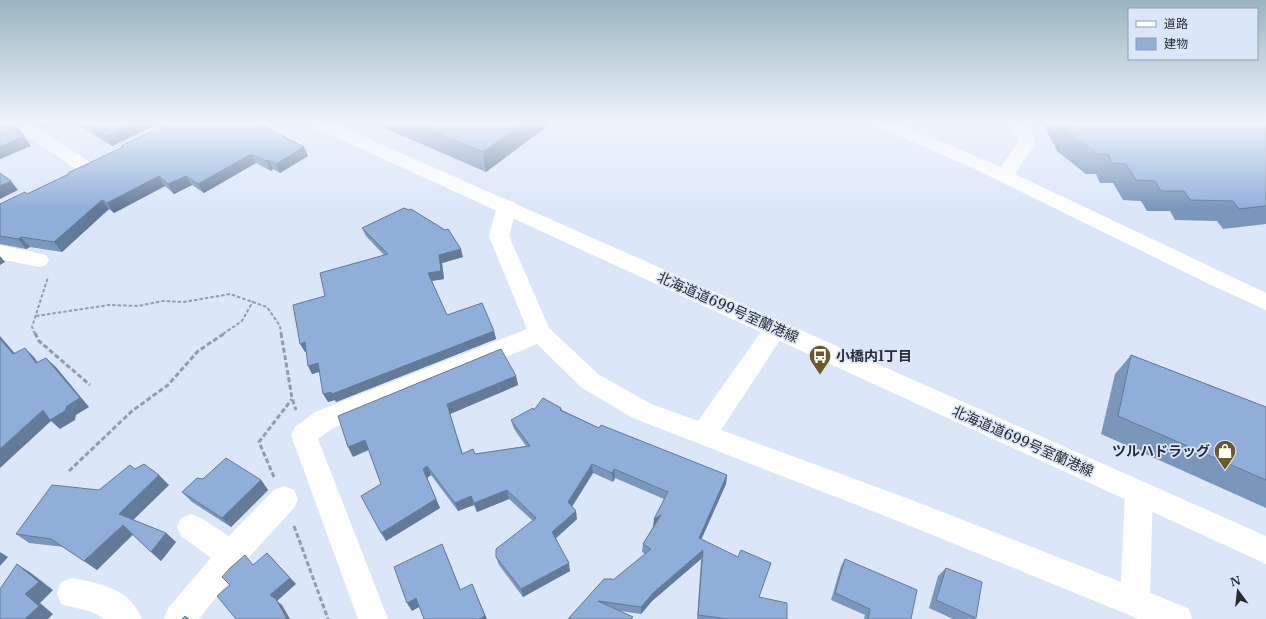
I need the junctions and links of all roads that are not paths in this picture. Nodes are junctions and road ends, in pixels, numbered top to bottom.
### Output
1 (72, 152) edge
2 (385, 152) edge
3 (952, 152) edge
4 (1020, 152) edge
5 (1005, 175) junction
6 (65, 177) edge
7 (507, 206) junction
8 (0, 252) edge
9 (44, 268) road end
10 (1266, 302) edge
11 (776, 328) junction
12 (540, 333) junction
13 (704, 434) junction
14 (1139, 493) junction
15 (284, 499) dead end
16 (191, 527) dead end
17 (1266, 550) edge
18 (232, 555) junction
19 (72, 593) dead end
20 (1136, 602) junction
21 (127, 619) edge
22 (179, 619) edge
23 (373, 619) edge
24 (1177, 619) edge

1 - 6 street
2 - 7 street, 北海道道699号室蘭港線
3 - 5 street
4 - 5 street
5 - 10 street
7 - 11 street, 北海道道699号室蘭港線
7 - 12 street
8 - 9 street
11 - 13 street
11 - 14 street, 北海道道699号室蘭港線
12 - 13 street
12 - 23 street
13 - 20 street
14 - 17 street, 北海道道699号室蘭港線
14 - 20 street
15 - 18 street
16 - 18 street
18 - 22 street
19 - 21 street
20 - 24 street

